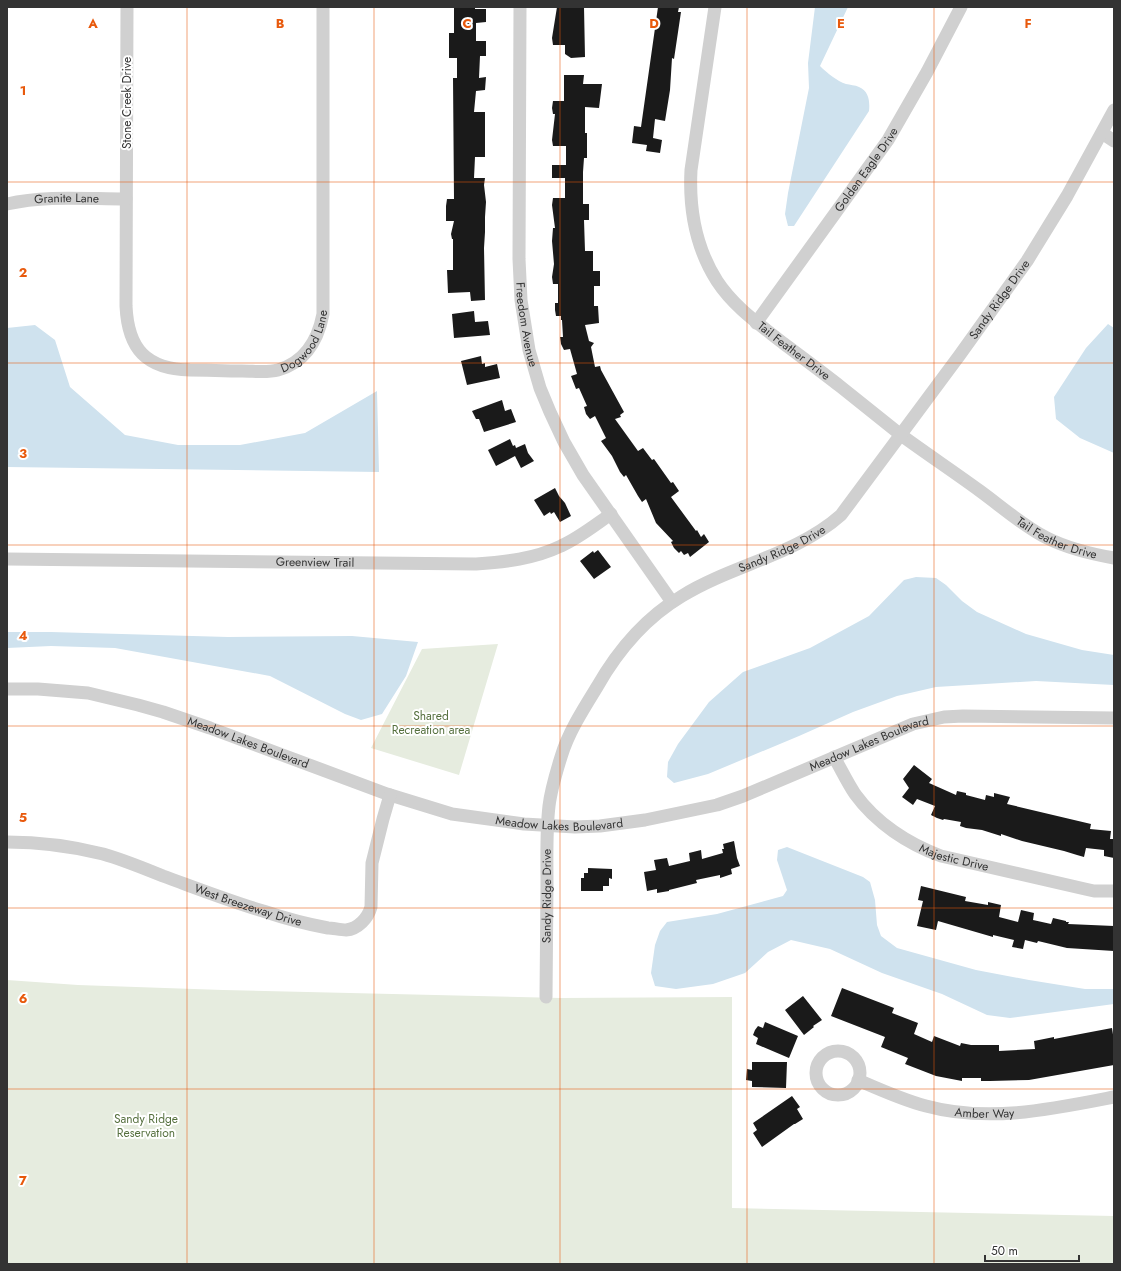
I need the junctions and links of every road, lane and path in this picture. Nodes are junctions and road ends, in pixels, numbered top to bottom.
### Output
1 (127, 7) edge
2 (323, 7) edge
3 (520, 7) edge
4 (715, 7) edge
5 (961, 7) edge
6 (1114, 110) edge
7 (1102, 133) junction
8 (1114, 141) edge
9 (126, 199) junction
10 (7, 204) edge
11 (756, 323) junction
12 (901, 435) junction
13 (611, 514) junction
14 (1114, 558) edge
15 (7, 559) edge
16 (672, 602) junction
17 (7, 689) edge
18 (1114, 718) edge
19 (834, 757) junction
20 (390, 795) junction
21 (548, 826) junction
22 (7, 842) edge
23 (1114, 891) edge
24 (546, 997) dead end
25 (858, 1080) dead end
26 (1114, 1097) edge

1 - 9 street, Stone Creek Drive
2 - 9 street, Dogwood Lane
3 - 13 street, Freedom Avenue
4 - 11 street, Tail Feather Drive
5 - 11 street, Golden Eagle Drive
6 - 7 street, Sandy Ridge Drive
7 - 8 street
7 - 12 street, Sandy Ridge Drive
9 - 10 street, Granite Lane
11 - 12 street, Tail Feather Drive
12 - 14 street, Tail Feather Drive
12 - 16 street, Sandy Ridge Drive
13 - 15 street, Greenview Trail
13 - 16 street, Freedom Avenue
16 - 21 street, Sandy Ridge Drive
17 - 20 street, Meadow Lakes Boulevard
18 - 19 street, Meadow Lakes Boulevard
19 - 21 street, Meadow Lakes Boulevard
19 - 23 street, Majestic Drive
20 - 21 street, Meadow Lakes Boulevard
20 - 22 street, West Breezeway Drive
21 - 24 street, Sandy Ridge Drive
25 - 26 street, Amber Way

